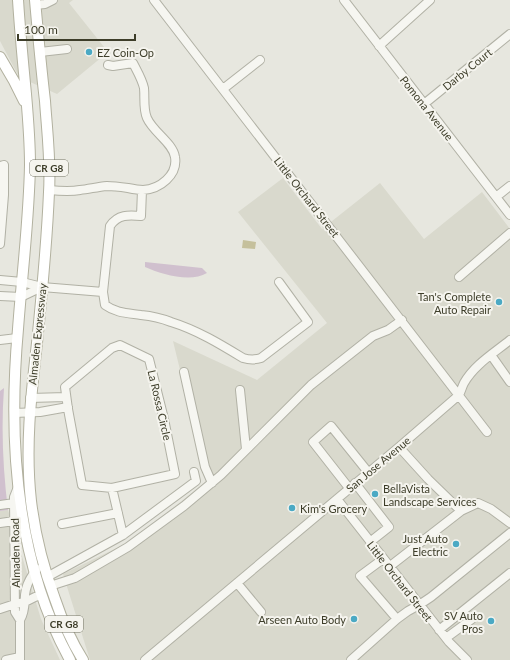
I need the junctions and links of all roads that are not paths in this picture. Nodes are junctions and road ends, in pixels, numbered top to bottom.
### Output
1 (18, 0) edge
2 (53, 0) edge
3 (154, 0) edge
4 (344, 0) edge
5 (430, 0) edge
6 (35, 2) edge
7 (510, 34) edge
8 (379, 46) junction
9 (67, 49) dead end
10 (40, 52) junction
11 (0, 57) edge
12 (260, 60) dead end
13 (108, 65) dead end
14 (223, 89) junction
15 (424, 104) junction
16 (27, 106) junction
17 (0, 166) edge
18 (510, 186) edge
19 (49, 190) junction
20 (142, 190) junction
21 (496, 197) junction
22 (510, 215) edge
23 (510, 233) edge
24 (0, 244) edge
25 (459, 278) dead end
26 (0, 280) edge
27 (22, 282) junction
28 (279, 282) dead end
29 (42, 287) junction
30 (103, 292) junction
31 (0, 296) edge
32 (21, 297) junction
33 (402, 320) junction
34 (17, 338) junction
35 (0, 340) edge
36 (510, 340) edge
37 (491, 355) junction
38 (184, 372) dead end
39 (510, 382) edge
40 (240, 390) dead end
41 (459, 395) junction
42 (66, 397) junction
43 (30, 398) junction
44 (68, 407) junction
45 (14, 413) junction
46 (30, 413) junction
47 (487, 432) dead end
48 (399, 447) junction
49 (246, 450) junction
50 (366, 469) junction
51 (194, 472) dead end
52 (212, 483) junction
53 (349, 484) junction
54 (18, 486) junction
55 (112, 488) junction
56 (337, 499) junction
57 (14, 503) junction
58 (0, 505) edge
59 (461, 511) junction
60 (118, 513) junction
61 (14, 521) junction
62 (510, 522) edge
63 (0, 523) edge
64 (62, 524) dead end
65 (510, 533) edge
66 (123, 535) junction
67 (370, 542) junction
68 (41, 554) junction
69 (383, 559) junction
70 (389, 567) junction
71 (34, 573) junction
72 (510, 573) edge
73 (49, 582) junction
74 (237, 583) junction
75 (41, 595) junction
76 (24, 602) junction
77 (15, 604) junction
78 (419, 605) junction
79 (0, 608) edge
80 (261, 612) dead end
81 (472, 619) dead end
82 (20, 620) junction
83 (397, 620) junction
84 (439, 630) junction
85 (446, 638) junction
86 (20, 659) edge
87 (353, 659) edge
88 (6, 660) edge
89 (70, 660) edge
90 (83, 660) edge
91 (146, 660) edge
92 (467, 660) edge

1 - 16 main road, Almaden Expressway / CR G8
2 - 6 street
3 - 14 street, Little Orchard Street
4 - 8 street, Pomona Avenue
5 - 8 street
6 - 10 main road, Almaden Expressway / CR G8
7 - 15 street, Darby Court
8 - 15 street, Pomona Avenue
9 - 10 street
10 - 19 main road, Almaden Expressway / CR G8
11 - 16 main road
12 - 14 street
13 - 20 street
14 - 33 street, Little Orchard Street
15 - 21 street, Pomona Avenue
16 - 27 main road, Almaden Expressway / CR G8
17 - 24 street
18 - 21 street
19 - 20 street
19 - 29 main road, Almaden Expressway / CR G8
20 - 30 street
21 - 22 street, Pomona Avenue
23 - 25 street
26 - 27 street
27 - 29 street
27 - 32 main road, Almaden Expressway / CR G8
28 - 30 street
29 - 30 street
29 - 32 street
29 - 43 main road, Almaden Expressway / CR G8
31 - 32 street
32 - 34 main road, Almaden Expressway / CR G8
33 - 41 street, Little Orchard Street
33 - 49 street
34 - 35 street
34 - 45 main road, Almaden Expressway / CR G8
36 - 37 street, San Jose Avenue
37 - 39 street
37 - 41 street, San Jose Avenue
38 - 52 street
40 - 49 street
41 - 47 street, Little Orchard Street
41 - 48 street, San Jose Avenue
42 - 43 street
42 - 44 street, La Rossa Circle
42 - 55 street, La Rossa Circle
43 - 46 main road, Almaden Expressway / CR G8
44 - 46 street
44 - 55 street, La Rossa Circle
45 - 46 street
45 - 54 main road, Almaden Expressway / CR G8
46 - 68 main road, Almaden Expressway / CR G8
48 - 50 street, San Jose Avenue
48 - 59 street
49 - 52 street
50 - 53 street, San Jose Avenue
50 - 53 street
51 - 66 street
52 - 73 street
53 - 56 street, San Jose Avenue
53 - 67 street
54 - 57 street, Almaden Road
54 - 71 main road, Almaden Expressway / CR G8
55 - 60 street
56 - 67 street, Little Orchard Street
56 - 74 street, San Jose Avenue
57 - 58 street
57 - 61 street, Almaden Road
59 - 62 street
59 - 70 street
60 - 64 street
60 - 66 street
61 - 63 street
61 - 77 street, Almaden Road
65 - 78 street
66 - 73 street
67 - 69 street, Little Orchard Street
68 - 71 street, Almaden Road
68 - 73 main road, Almaden Expressway / CR G8
69 - 70 street, Little Orchard Street
69 - 83 street
70 - 78 street, Little Orchard Street
71 - 75 main road, Almaden Expressway / CR G8
71 - 76 street, Almaden Road
72 - 84 street
73 - 90 main road, Almaden Expressway / CR G8
74 - 80 street
74 - 91 street, San Jose Avenue
75 - 76 street
75 - 89 main road, Almaden Expressway / CR G8
76 - 77 street
76 - 82 street, Almaden Road
77 - 79 street
77 - 82 street, Almaden Road
78 - 83 street
78 - 84 street, Little Orchard Street
81 - 85 street
82 - 86 street, Almaden Road
83 - 87 street
84 - 85 street, Little Orchard Street
85 - 92 street, Little Orchard Street
86 - 88 street

